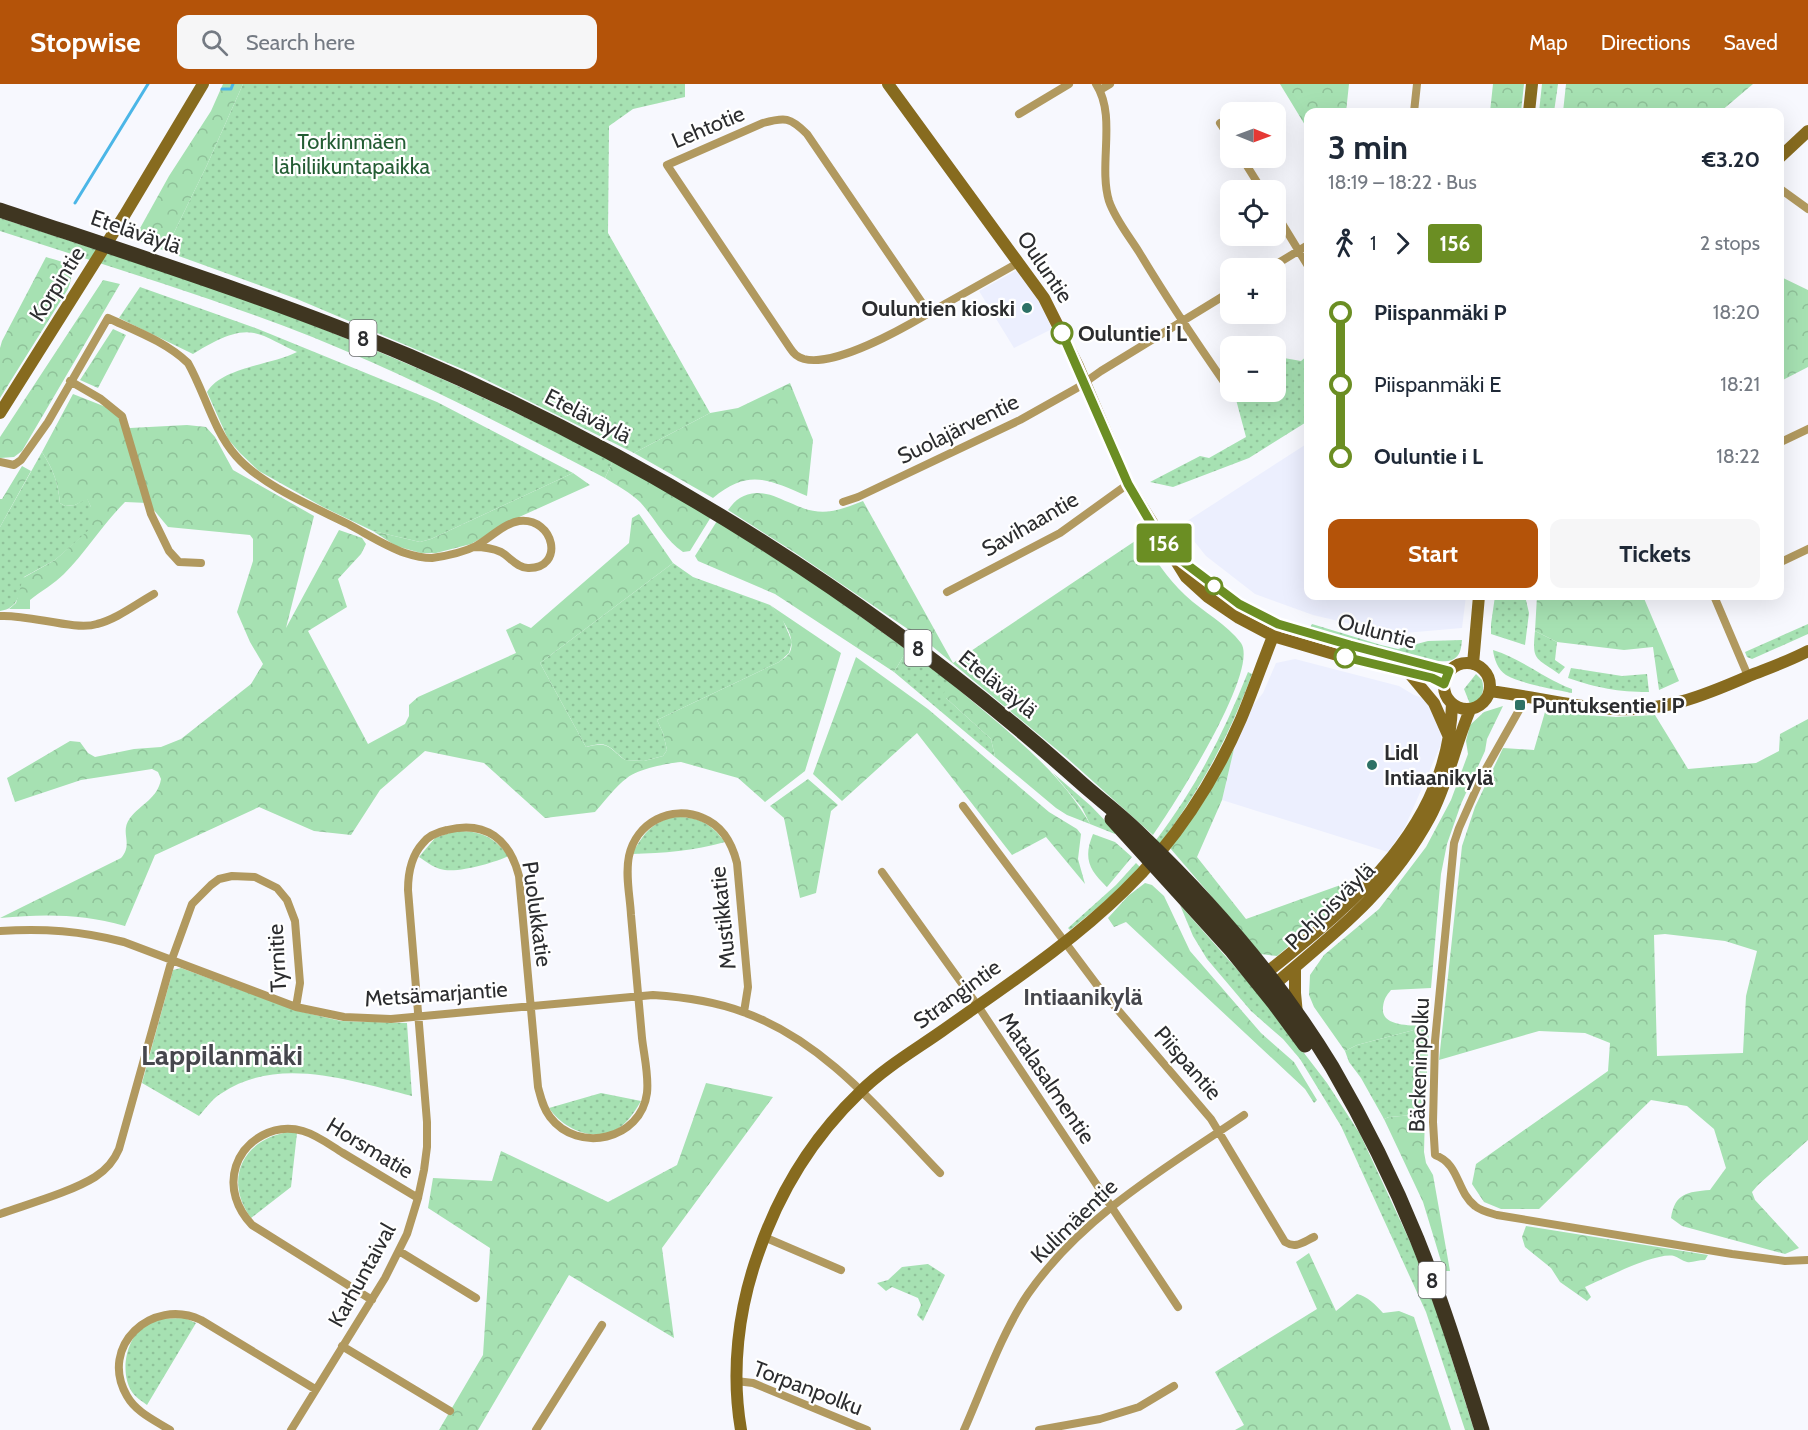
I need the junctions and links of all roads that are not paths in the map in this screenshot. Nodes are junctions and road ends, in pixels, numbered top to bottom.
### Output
1 (203, 84) edge
2 (888, 84) edge
3 (1069, 84) edge
4 (1110, 84) edge
5 (1417, 84) edge
6 (1533, 84) edge
7 (1098, 87) edge
8 (1414, 108) edge
9 (1530, 108) edge
10 (1019, 114) dead end
11 (1808, 131) edge
12 (1784, 153) edge
13 (1784, 192) edge
14 (1808, 209) edge
15 (0, 210) edge
16 (1286, 230) edge
17 (1304, 248) edge
18 (1299, 251) junction
19 (1286, 259) edge
20 (1304, 259) edge
21 (1018, 263) junction
22 (1220, 298) edge
23 (929, 313) junction
24 (1181, 321) junction
25 (1220, 376) edge
26 (70, 381) junction
27 (1085, 382) junction
28 (0, 413) edge
29 (1808, 429) edge
30 (1784, 441) edge
31 (0, 462) edge
32 (1128, 484) junction
33 (843, 502) dead end
34 (474, 547) junction
35 (1808, 549) edge
36 (1784, 561) edge
37 (201, 563) dead end
38 (947, 592) dead end
39 (154, 594) dead end
40 (1479, 600) edge
41 (1716, 600) edge
42 (0, 616) edge
43 (1276, 630) junction
44 (1808, 651) edge
45 (1473, 664) junction
46 (1449, 671) junction
47 (1408, 672) junction
48 (1748, 676) junction
49 (1444, 684) junction
50 (1490, 691) junction
51 (1527, 696) junction
52 (1452, 704) junction
53 (1470, 710) junction
54 (1450, 739) junction
55 (963, 806) dead end
56 (882, 872) dead end
57 (0, 932) edge
58 (1065, 941) junction
59 (172, 959) junction
60 (1295, 967) junction
61 (1266, 982) junction
62 (638, 996) junction
63 (531, 1006) junction
64 (978, 1006) junction
65 (296, 1007) junction
66 (744, 1012) junction
67 (1298, 1015) junction
68 (419, 1016) junction
69 (860, 1091) junction
70 (1356, 1113) junction
71 (1244, 1115) dead end
72 (1219, 1132) junction
73 (940, 1173) dead end
74 (418, 1198) junction
75 (1112, 1207) junction
76 (0, 1214) edge
77 (764, 1237) junction
78 (1314, 1237) dead end
79 (399, 1251) junction
80 (1808, 1260) edge
81 (841, 1270) dead end
82 (476, 1298) dead end
83 (372, 1300) junction
84 (1178, 1307) dead end
85 (602, 1325) dead end
86 (342, 1346) junction
87 (736, 1381) junction
88 (1174, 1386) dead end
89 (315, 1389) junction
90 (450, 1412) dead end
91 (170, 1430) edge
92 (291, 1430) edge
93 (536, 1430) edge
94 (741, 1430) edge
95 (867, 1430) edge
96 (964, 1430) edge
97 (1039, 1430) edge
98 (1482, 1430) edge

1 - 28 main road, Korpintie
2 - 21 main road, Ouluntie
3 - 10 street
4 - 7 street
5 - 8 street
6 - 9 main road
7 - 24 street
11 - 12 main road
13 - 14 street
15 - 61 highway, Eteläväylä / 8
16 - 18 street
17 - 18 street
18 - 19 street
18 - 20 street
21 - 23 street, Lehtotie
21 - 27 main road, Ouluntie
22 - 24 street, Suolajärventie
23 - 23 street, Lehtotie
24 - 25 street
24 - 27 street, Suolajärventie
26 - 31 street
26 - 34 street
26 - 37 street
27 - 32 main road, Ouluntie
27 - 33 street, Suolajärventie
29 - 30 street
32 - 38 street, Savihaantie
32 - 43 main road, Ouluntie
34 - 34 street
35 - 36 street
39 - 42 street
40 - 45 main road
41 - 48 street
43 - 46 main road, Ouluntie
43 - 47 main road, Ouluntie
43 - 58 main road, Strangintie
44 - 48 main road
45 - 46 main road
45 - 50 main road
46 - 49 main road
47 - 49 main road, Ouluntie
47 - 54 main road
48 - 51 main road
49 - 52 main road
50 - 51 main road
50 - 53 main road
51 - 80 street, Bäckeninpolku
52 - 53 main road
52 - 54 main road, Pohjoisväylä
53 - 60 main road, Pohjoisväylä
54 - 61 main road, Pohjoisväylä
55 - 58 street, Piispantie
56 - 64 street, Matalasalmentie
57 - 59 street, Metsämarjantie
58 - 64 main road, Strangintie
58 - 72 street, Piispantie
59 - 65 street, Metsämarjantie
59 - 65 street, Tyrnitie
59 - 76 street, Tyrnitie
60 - 61 main road, Pohjoisväylä
60 - 67 main road
61 - 67 highway, 8
61 - 70 highway, 8
62 - 63 street, Metsämarjantie
62 - 63 street
62 - 66 street, Metsämarjantie
62 - 66 street, Mustikkatie
63 - 68 street, Metsämarjantie
63 - 68 street, Puolukkatie
64 - 69 main road, Strangintie
64 - 75 street, Matalasalmentie
65 - 68 street, Metsämarjantie
66 - 69 street, Metsämarjantie
67 - 70 highway, 8
68 - 74 street, Karhuntaival
69 - 73 street, Metsämarjantie
69 - 77 main road, Strangintie
70 - 98 highway, 8
71 - 72 street, Kulimäentie
72 - 75 street, Kulimäentie
72 - 78 street, Piispantie
74 - 79 street, Karhuntaival
74 - 83 street, Horsmatie
75 - 84 street, Matalasalmentie
75 - 96 street, Kulimäentie
77 - 81 street
77 - 87 main road, Strangintie
79 - 82 street
79 - 83 street, Karhuntaival
83 - 86 street, Karhuntaival
85 - 93 street
86 - 89 street, Karhuntaival
86 - 90 street
87 - 94 main road, Strangintie
87 - 95 street, Torpanpolku
88 - 97 street
89 - 91 street
89 - 92 street, Karhuntaival

